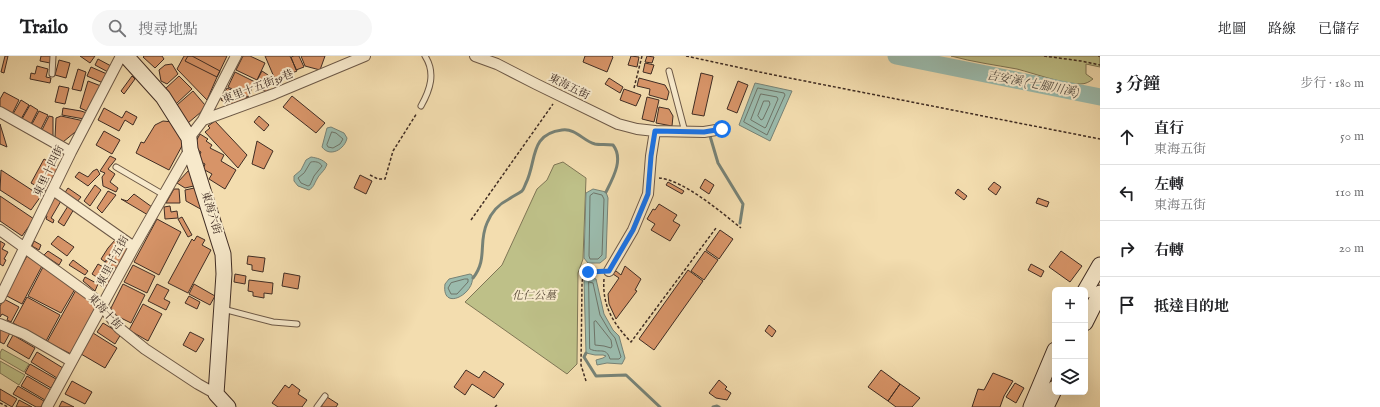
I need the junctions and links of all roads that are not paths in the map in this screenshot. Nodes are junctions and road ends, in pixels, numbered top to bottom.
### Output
1 (53, 56) edge
2 (236, 56) edge
3 (365, 56) edge
4 (425, 56) edge
5 (475, 56) edge
6 (129, 57) edge
7 (669, 71) dead end
8 (52, 74) dead end
9 (421, 106) road end
10 (0, 112) edge
11 (203, 120) junction
12 (722, 129) dead end
13 (655, 131) junction
14 (685, 132) junction
15 (189, 143) junction
16 (71, 152) junction
17 (116, 167) dead end
18 (53, 190) junction
19 (164, 195) junction
20 (0, 230) edge
21 (134, 246) junction
22 (25, 247) junction
23 (1100, 265) edge
24 (609, 271) road end
25 (1087, 287) edge
26 (1100, 293) edge
27 (0, 298) edge
28 (102, 306) junction
29 (222, 309) junction
30 (1085, 323) edge
31 (0, 324) edge
32 (297, 324) dead end
33 (1052, 357) edge
34 (71, 361) junction
35 (216, 394) junction
36 (1052, 394) edge
37 (325, 396) dead end
38 (47, 407) edge
39 (228, 407) edge
40 (317, 407) edge
41 (1031, 407) edge
42 (1046, 407) edge

1 - 8 lane
2 - 11 street, 東里十五街
3 - 11 street, 東里十五街39巷
4 - 9 lane
5 - 13 street, 東海五街
6 - 15 street, 東海六街
6 - 16 street, 東里十四街
7 - 14 lane
10 - 16 street
11 - 15 street, 東里十五街
12 - 14 street, 東海五街
13 - 14 street, 東海五街
13 - 24 street
15 - 19 street, 東里十五街
15 - 29 street, 東海六街
16 - 18 street, 東里十四街
17 - 19 lane
18 - 21 street
18 - 22 street, 東里十四街
19 - 21 street, 東里十五街
20 - 22 street, 東海十街
21 - 28 street, 東里十五街
22 - 27 street, 東里十四街
22 - 28 street, 東海十街
23 - 25 street
26 - 30 street
28 - 34 street, 東里十五街
28 - 35 street, 東海十街
29 - 32 lane
29 - 35 street, 東海六街
31 - 34 street
33 - 41 street
34 - 38 street, 東里十五街
35 - 39 street, 東海十街
36 - 42 street
37 - 40 lane

